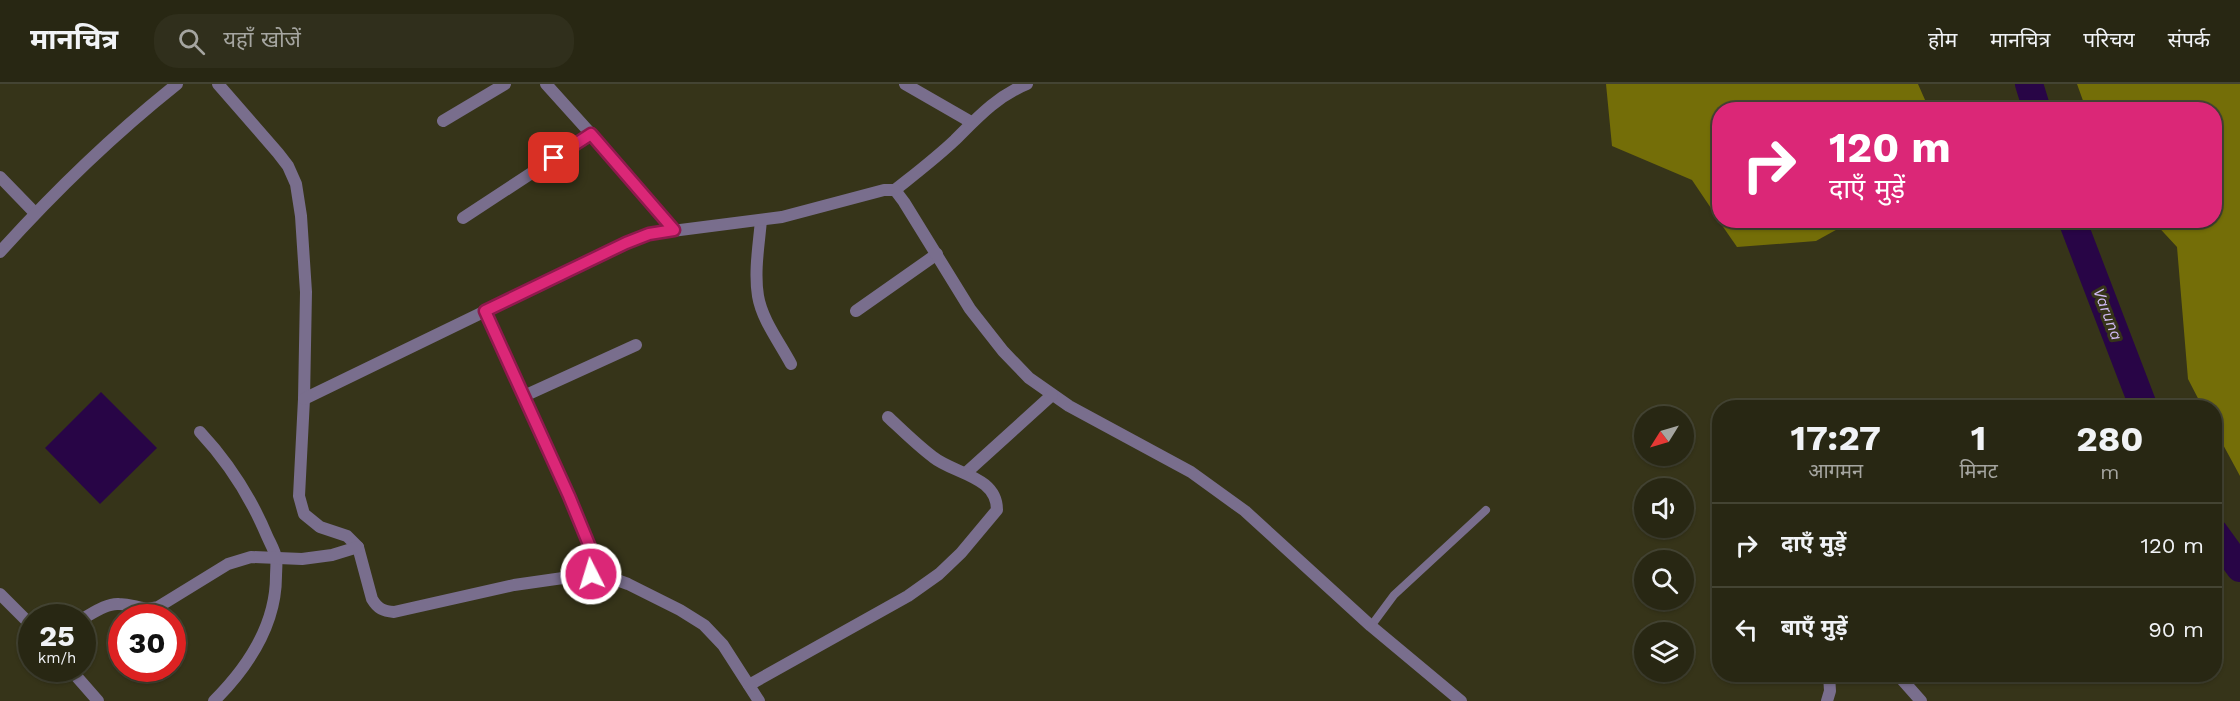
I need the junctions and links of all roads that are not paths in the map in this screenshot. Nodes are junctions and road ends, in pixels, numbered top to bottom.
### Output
1 (177, 84) edge
2 (218, 84) edge
3 (505, 84) edge
4 (546, 84) edge
5 (905, 84) edge
6 (1027, 84) edge
7 (442, 121) dead end
8 (971, 122) junction
9 (591, 134) junction
10 (0, 177) edge
11 (895, 190) junction
12 (35, 213) junction
13 (463, 218) dead end
14 (761, 220) junction
15 (674, 230) junction
16 (0, 252) edge
17 (937, 254) junction
18 (485, 311) junction
19 (856, 311) dead end
20 (636, 345) dead end
21 (791, 364) dead end
22 (1052, 395) junction
23 (524, 396) junction
24 (304, 399) junction
25 (888, 417) dead end
26 (200, 432) dead end
27 (967, 472) junction
28 (1486, 510) dead end
29 (358, 547) junction
30 (276, 558) junction
31 (591, 574) junction
32 (0, 594) edge
33 (18, 612) edge
34 (96, 613) edge
35 (1371, 626) junction
36 (81, 682) edge
37 (1829, 682) edge
38 (1904, 682) edge
39 (749, 685) junction
40 (1459, 700) edge
41 (98, 701) edge
42 (214, 701) edge
43 (759, 701) edge
44 (1827, 701) edge
45 (1921, 701) edge

1 - 12 street
2 - 24 street
3 - 7 street
4 - 9 street
5 - 8 street
6 - 8 street
8 - 11 street
9 - 13 street
9 - 15 street
10 - 12 street
11 - 14 street
11 - 17 street
12 - 16 street
14 - 15 street
14 - 21 street
15 - 18 street
17 - 19 street
17 - 22 street
18 - 23 street
18 - 24 street
20 - 23 street
22 - 27 street
22 - 35 street
23 - 31 street
24 - 29 street
25 - 27 street
26 - 30 street
27 - 39 street
28 - 35 lane
29 - 30 street
29 - 31 street
30 - 34 street
30 - 42 street
31 - 39 street
32 - 33 street
35 - 40 street
36 - 41 street
37 - 44 street
38 - 45 street
39 - 43 street

